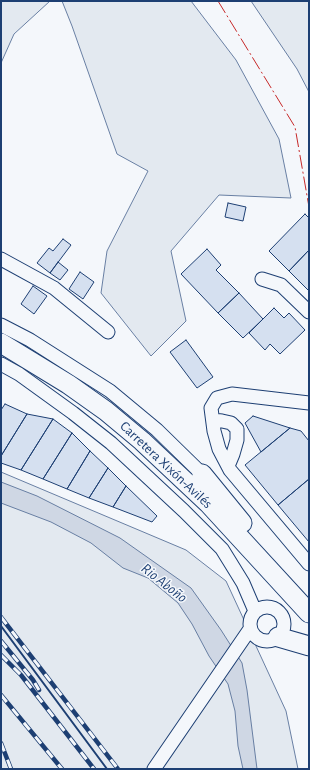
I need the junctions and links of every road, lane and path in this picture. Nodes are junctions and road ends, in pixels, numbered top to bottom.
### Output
1 (1, 259) edge
2 (262, 279) dead end
3 (309, 312) edge
4 (1, 325) edge
5 (108, 332) dead end
6 (1, 343) edge
7 (1, 364) edge
8 (309, 403) edge
9 (213, 420) junction
10 (228, 466) junction
11 (202, 474) joint
12 (309, 564) edge
13 (309, 604) edge
14 (255, 611) junction
15 (309, 613) edge
16 (250, 629) junction
17 (278, 637) junction
18 (309, 646) edge
19 (154, 769) edge

1 - 5 street
2 - 3 street
4 - 11 street
6 - 15 highway, Carretera Xixón-Avilés
7 - 14 street
8 - 9 street
9 - 10 street
9 - 10 street
10 - 12 street
11 - 13 highway
14 - 16 street
14 - 17 street
16 - 17 street
16 - 19 street
17 - 18 highway

